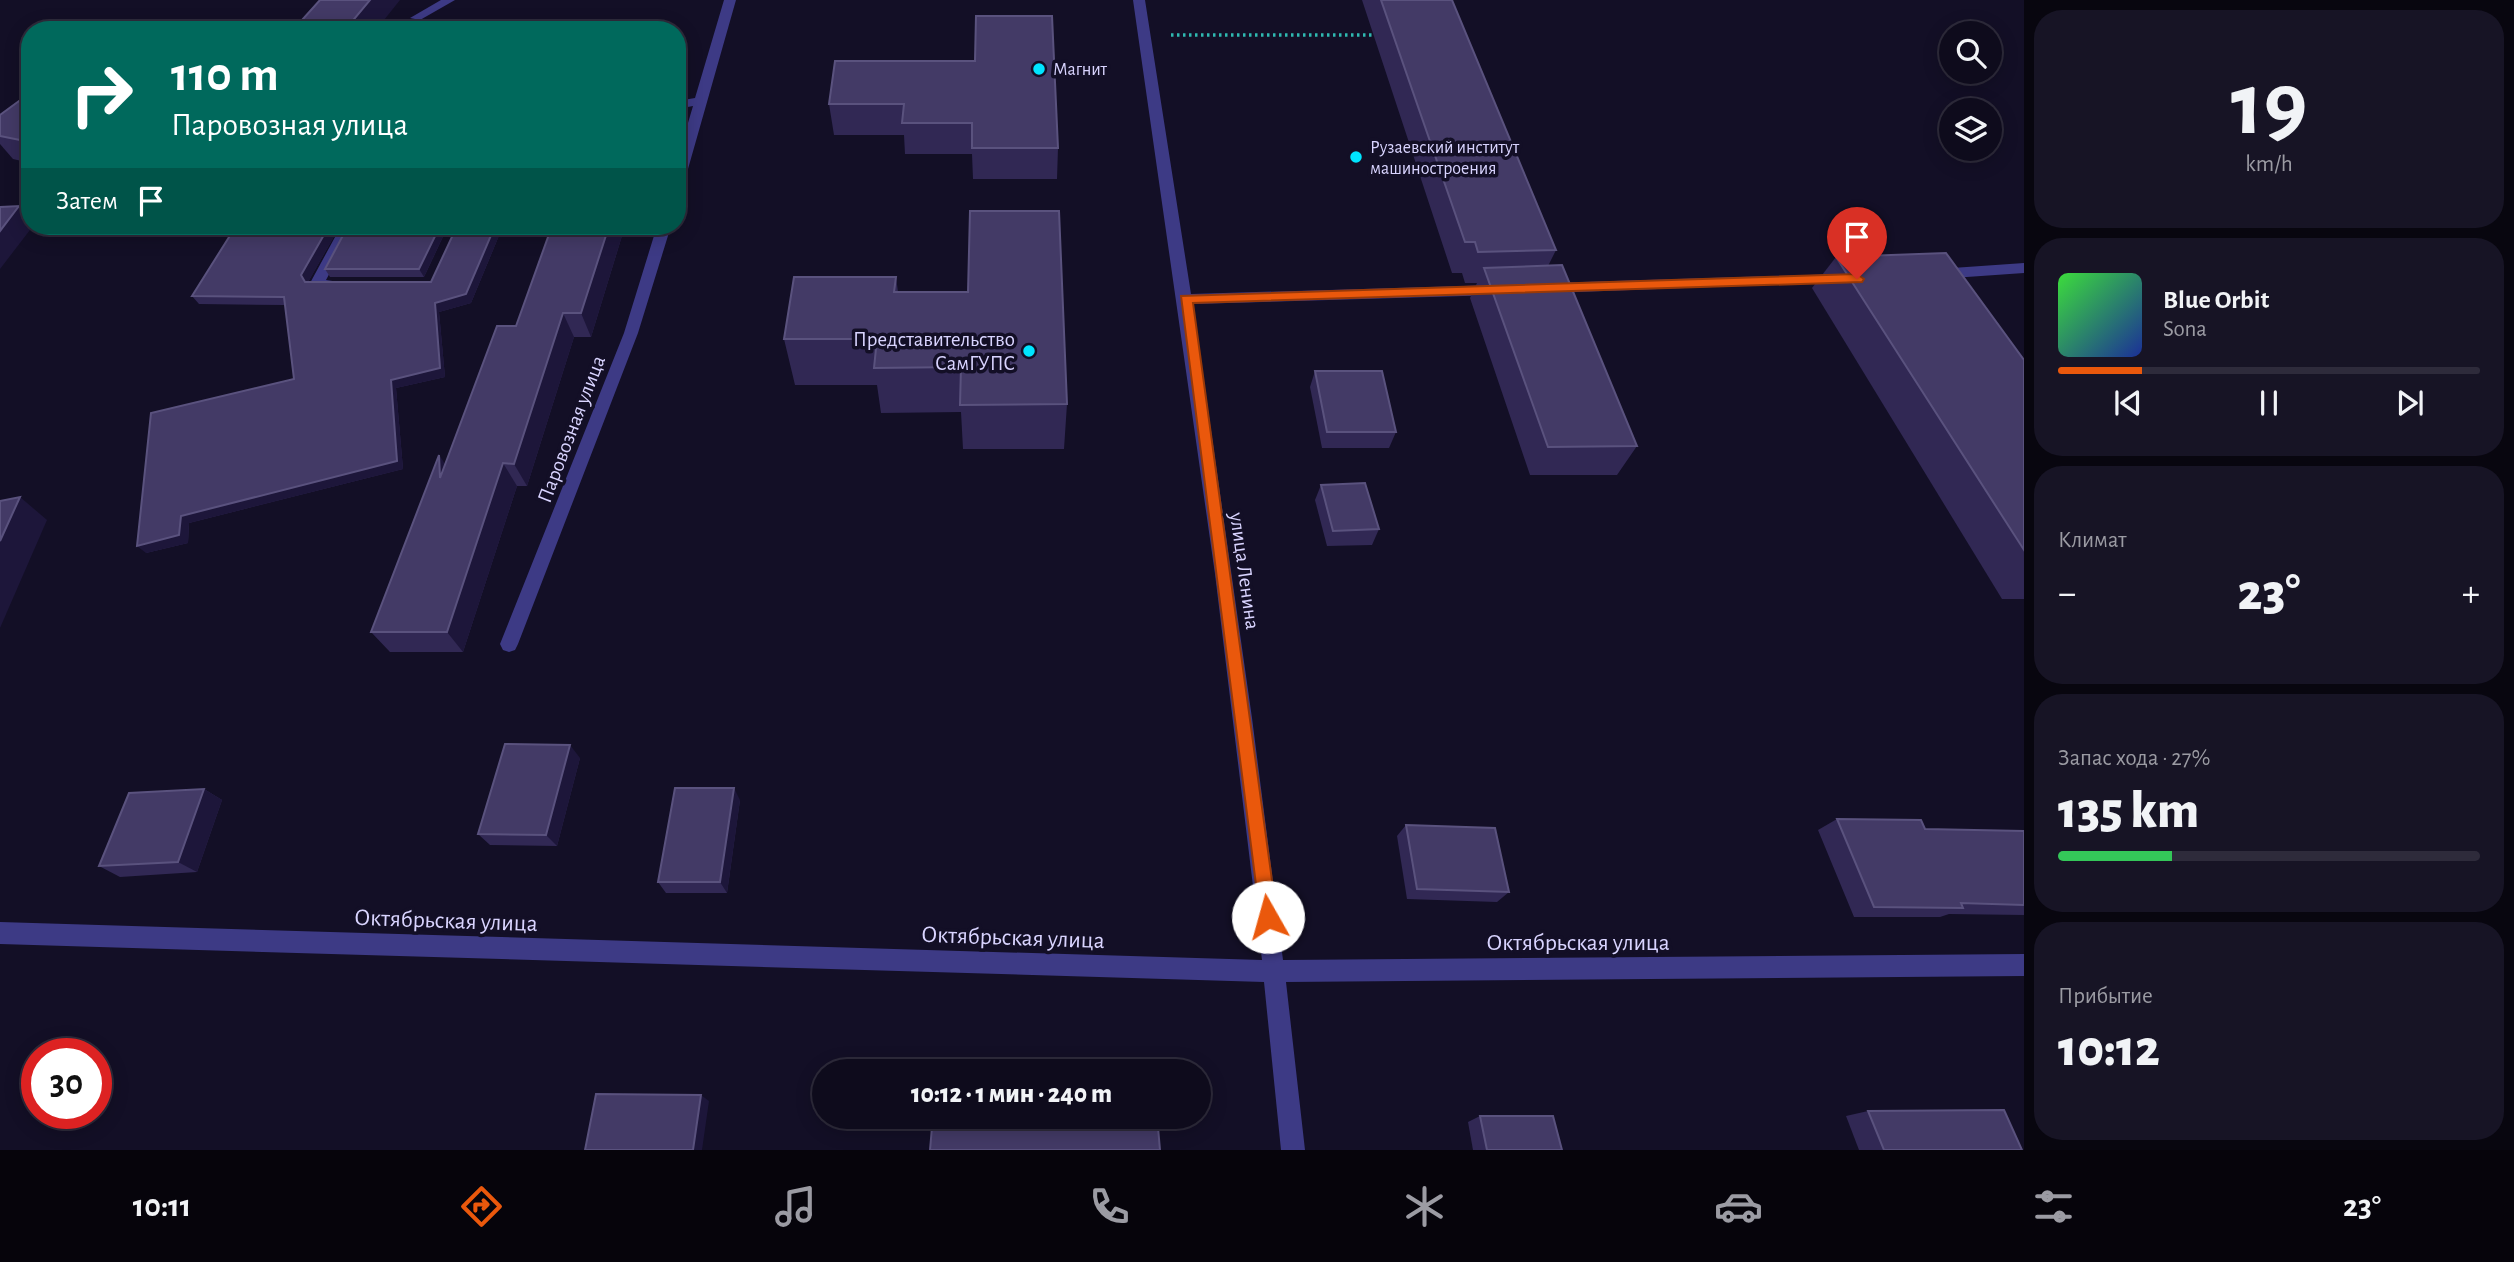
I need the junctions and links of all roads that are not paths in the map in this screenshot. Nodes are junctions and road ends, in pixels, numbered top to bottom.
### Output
1 (449, 0) edge
2 (730, 0) edge
3 (1139, 0) edge
4 (416, 18) dead end
5 (702, 101) junction
6 (686, 104) edge
7 (686, 153) edge
8 (343, 235) edge
9 (661, 235) edge
10 (2024, 268) edge
11 (1927, 274) edge
12 (1857, 279) edge
13 (354, 285) edge
14 (1535, 288) edge
15 (1508, 289) edge
16 (1186, 299) junction
17 (509, 644) dead end
18 (0, 933) edge
19 (2024, 965) edge
20 (1275, 971) junction
21 (1293, 1150) edge

1 - 4 street
2 - 5 street
3 - 16 street, улица Ленина
5 - 6 street
5 - 7 street
8 - 13 street
9 - 17 street, Паровозная улица
10 - 11 street
12 - 14 street
15 - 16 street
16 - 20 street, улица Ленина
18 - 20 street, Октябрьская улица
19 - 20 street, Октябрьская улица
20 - 21 street, улица Ленина

